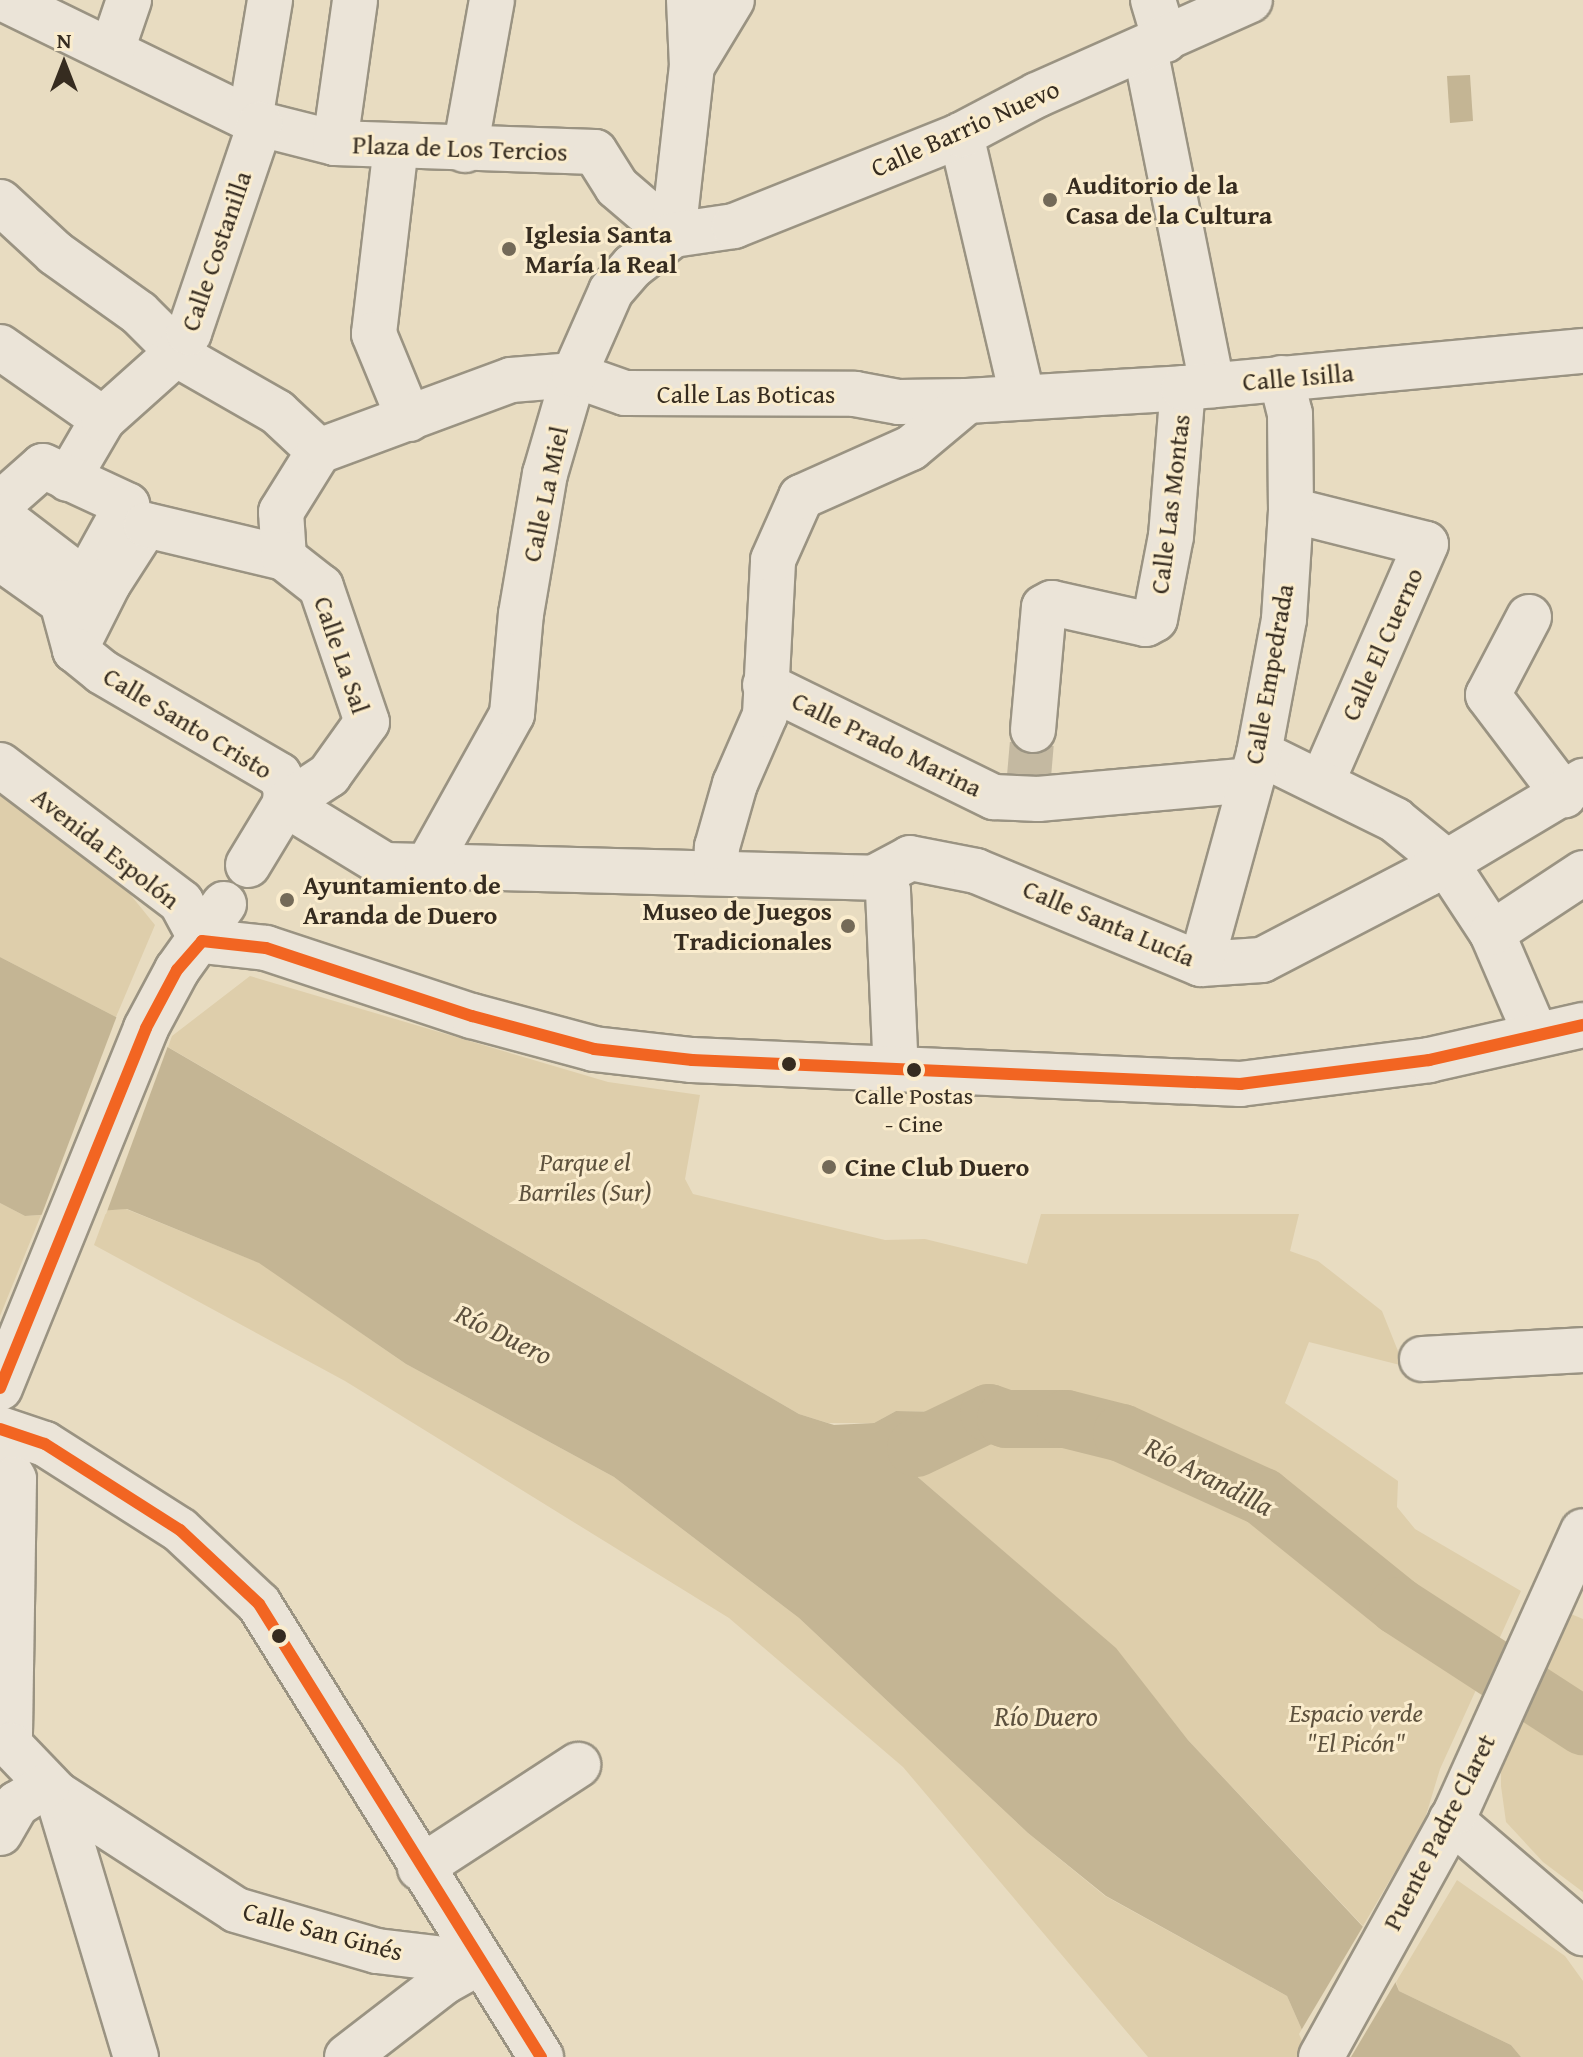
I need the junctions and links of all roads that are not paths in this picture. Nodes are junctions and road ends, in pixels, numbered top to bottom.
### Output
1 (129, 0) edge
2 (270, 0) edge
3 (355, 0) edge
4 (492, 0) edge
5 (689, 0) edge
6 (732, 0) edge
7 (1250, 0) edge
8 (14, 2) edge
9 (1154, 30) edge
10 (112, 50) junction
11 (692, 66) junction
12 (255, 122) junction
13 (961, 135) junction
14 (335, 143) junction
15 (396, 146) junction
16 (465, 150) junction
17 (0, 202) edge
18 (673, 235) junction
19 (0, 347) edge
20 (179, 351) junction
21 (1583, 351) edge
22 (574, 375) junction
23 (1281, 378) junction
24 (1198, 387) junction
25 (1017, 396) junction
26 (967, 401) junction
27 (103, 419) junction
28 (399, 423) junction
29 (319, 451) junction
30 (68, 479) junction
31 (0, 504) edge
32 (1291, 510) junction
33 (0, 516) edge
34 (0, 558) edge
35 (284, 558) junction
36 (1529, 617) dead end
37 (75, 650) junction
38 (765, 685) junction
39 (1033, 730) tunnel mouth
40 (0, 765) edge
41 (1254, 766) junction
42 (1322, 782) junction
43 (1573, 788) edge
44 (285, 804) junction
45 (248, 865) dead end
46 (427, 867) junction
47 (1435, 867) junction
48 (716, 872) junction
49 (1583, 873) edge
50 (875, 877) junction
51 (224, 904) dead end
52 (1492, 933) junction
53 (199, 944) junction
54 (1201, 964) junction
55 (1583, 1025) edge
56 (1536, 1035) junction
57 (896, 1071) junction
58 (1583, 1350) edge
59 (1422, 1359) dead end
60 (0, 1388) edge
61 (0, 1429) edge
62 (0, 1454) edge
63 (1583, 1531) edge
64 (578, 1765) dead end
65 (52, 1790) junction
66 (1451, 1820) junction
67 (0, 1833) edge
68 (420, 1868) junction
69 (1583, 1933) edge
70 (478, 1963) junction
71 (136, 2057) edge
72 (347, 2057) edge
73 (541, 2057) edge
74 (1321, 2057) edge

1 - 10 street
2 - 12 street, Calle Costanilla
3 - 14 street
4 - 16 street
5 - 11 street
6 - 11 street
7 - 9 street, Calle Barrio Nuevo
8 - 10 street, Plaza de Los Tercios
9 - 13 street, Calle Barrio Nuevo
9 - 24 street
10 - 12 street, Plaza de Los Tercios
11 - 18 street
12 - 14 street, Plaza de Los Tercios
12 - 20 street, Calle Costanilla
13 - 18 street, Calle Barrio Nuevo
13 - 25 street
14 - 15 street, Plaza de Los Tercios
15 - 16 street, Plaza de Los Tercios
15 - 28 street
16 - 18 street, Plaza de Los Tercios
17 - 20 street
18 - 22 street, Calle La Miel
19 - 27 street
20 - 27 street, Calle Costanilla
20 - 29 street
21 - 23 street, Calle Isilla
22 - 26 street, Calle Las Boticas
22 - 28 street
22 - 46 street, Calle La Miel
23 - 24 street, Calle Isilla
23 - 32 street, Calle Empedrada
24 - 25 street, Calle Isilla
24 - 39 street, Calle Las Montas
25 - 26 street, Calle Isilla
26 - 38 street
27 - 30 street, Calle Costanilla
28 - 29 street
29 - 35 street
30 - 31 street
30 - 33 street
32 - 41 street, Calle Empedrada
32 - 42 street, Calle El Cuerno
34 - 37 street
35 - 37 street
35 - 44 street, Calle La Sal
36 - 43 street
37 - 44 street, Calle Santo Cristo
38 - 41 street, Calle Prado Marina
38 - 48 street
40 - 53 street, Avenida Espolón
41 - 42 street
41 - 54 street, Calle Empedrada
42 - 47 street
43 - 47 street, Calle Santa Lucía
44 - 45 street, Calle La Sal
44 - 46 street
46 - 48 street
47 - 52 street
47 - 54 street, Calle Santa Lucía
48 - 50 street
49 - 52 street
50 - 54 street, Calle Santa Lucía
50 - 57 street
51 - 53 street
52 - 56 street
53 - 57 street
53 - 60 street
55 - 56 street
56 - 57 street
58 - 59 street
61 - 68 street
62 - 65 street
63 - 66 street, Puente Padre Claret
64 - 68 street
65 - 67 street
65 - 70 street, Calle San Ginés
65 - 71 street
66 - 69 street
66 - 74 street, Puente Padre Claret
68 - 70 street
70 - 72 street
70 - 73 street

